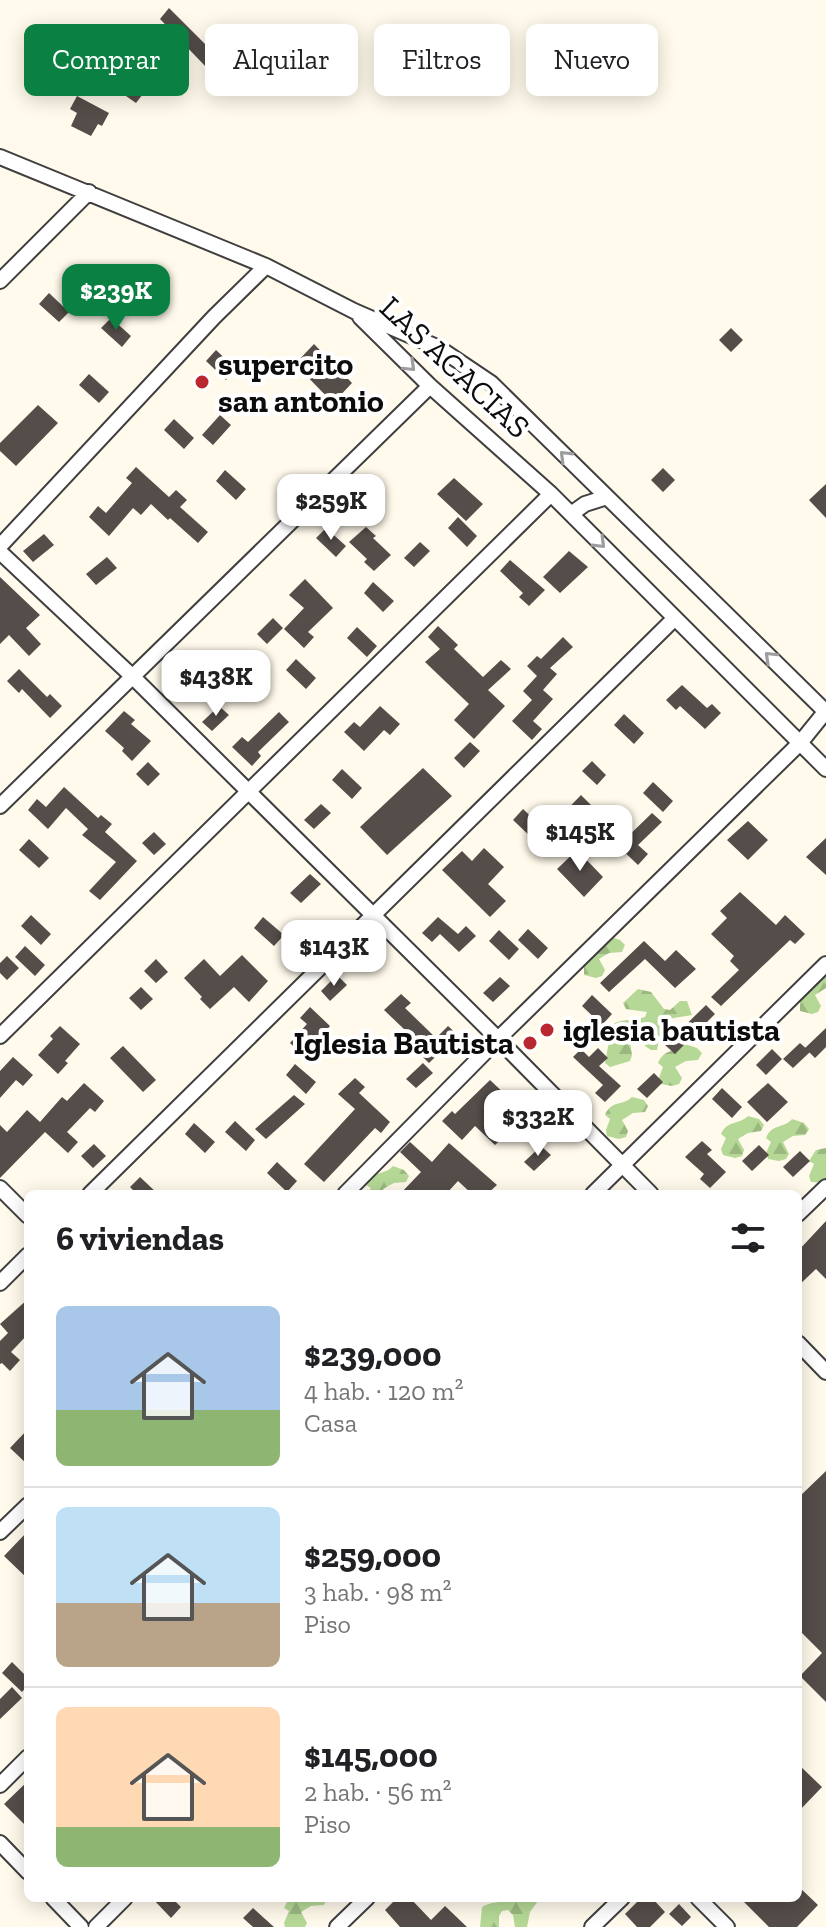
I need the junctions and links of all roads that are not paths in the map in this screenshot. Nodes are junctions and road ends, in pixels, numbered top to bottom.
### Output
1 (0, 157) edge
2 (89, 192) junction
3 (266, 266) junction
4 (0, 281) edge
5 (354, 311) junction
6 (430, 386) junction
7 (551, 494) junction
8 (607, 497) junction
9 (571, 514) junction
10 (0, 546) edge
11 (0, 552) edge
12 (675, 618) junction
13 (133, 677) junction
14 (826, 711) edge
15 (800, 743) junction
16 (826, 769) edge
17 (249, 792) junction
18 (0, 806) edge
19 (373, 915) junction
20 (826, 964) edge
21 (0, 1036) edge
22 (498, 1039) junction
23 (622, 1165) junction
24 (826, 1187) edge
25 (0, 1188) edge
26 (94, 1190) edge
27 (349, 1190) edge
28 (597, 1190) edge
29 (647, 1190) edge
30 (802, 1210) edge
31 (24, 1212) edge
32 (24, 1259) edge
33 (0, 1283) edge
34 (802, 1347) edge
35 (826, 1372) edge
36 (24, 1509) edge
37 (0, 1532) edge
38 (24, 1761) edge
39 (0, 1785) edge
40 (0, 1843) edge
41 (24, 1868) edge
42 (57, 1902) edge
43 (121, 1902) edge
44 (363, 1902) edge
45 (618, 1902) edge
46 (702, 1902) edge
47 (81, 1927) edge
48 (96, 1927) edge
49 (337, 1927) edge
50 (592, 1927) edge
51 (727, 1927) edge

1 - 2 street
2 - 3 street
2 - 4 street
3 - 5 street
3 - 10 street
5 -> 6 street, LAS ACACIAS
8 -> 5 street, LAS ACACIAS
6 - 7 street, LAS ACACIAS
6 - 13 street
7 - 9 street, LAS ACACIAS
7 - 17 street
8 - 9 street
14 -> 8 street, LAS ACACIAS
9 -> 12 street, LAS ACACIAS
11 - 13 street
12 - 15 street, LAS ACACIAS
12 - 19 street
13 - 17 street
13 - 18 street
14 - 15 street
15 - 16 street, LAS ACACIAS
15 - 22 street
17 - 19 street
17 - 21 street
19 - 22 street
19 - 26 street
20 - 23 street
22 - 23 street
22 - 27 street
23 - 28 street
23 - 29 street
24 - 30 street
25 - 31 street
32 - 33 street
34 - 35 street
36 - 37 street
38 - 39 street
40 - 41 street
42 - 47 street
43 - 48 street
44 - 49 street
45 - 50 street
46 - 51 street

